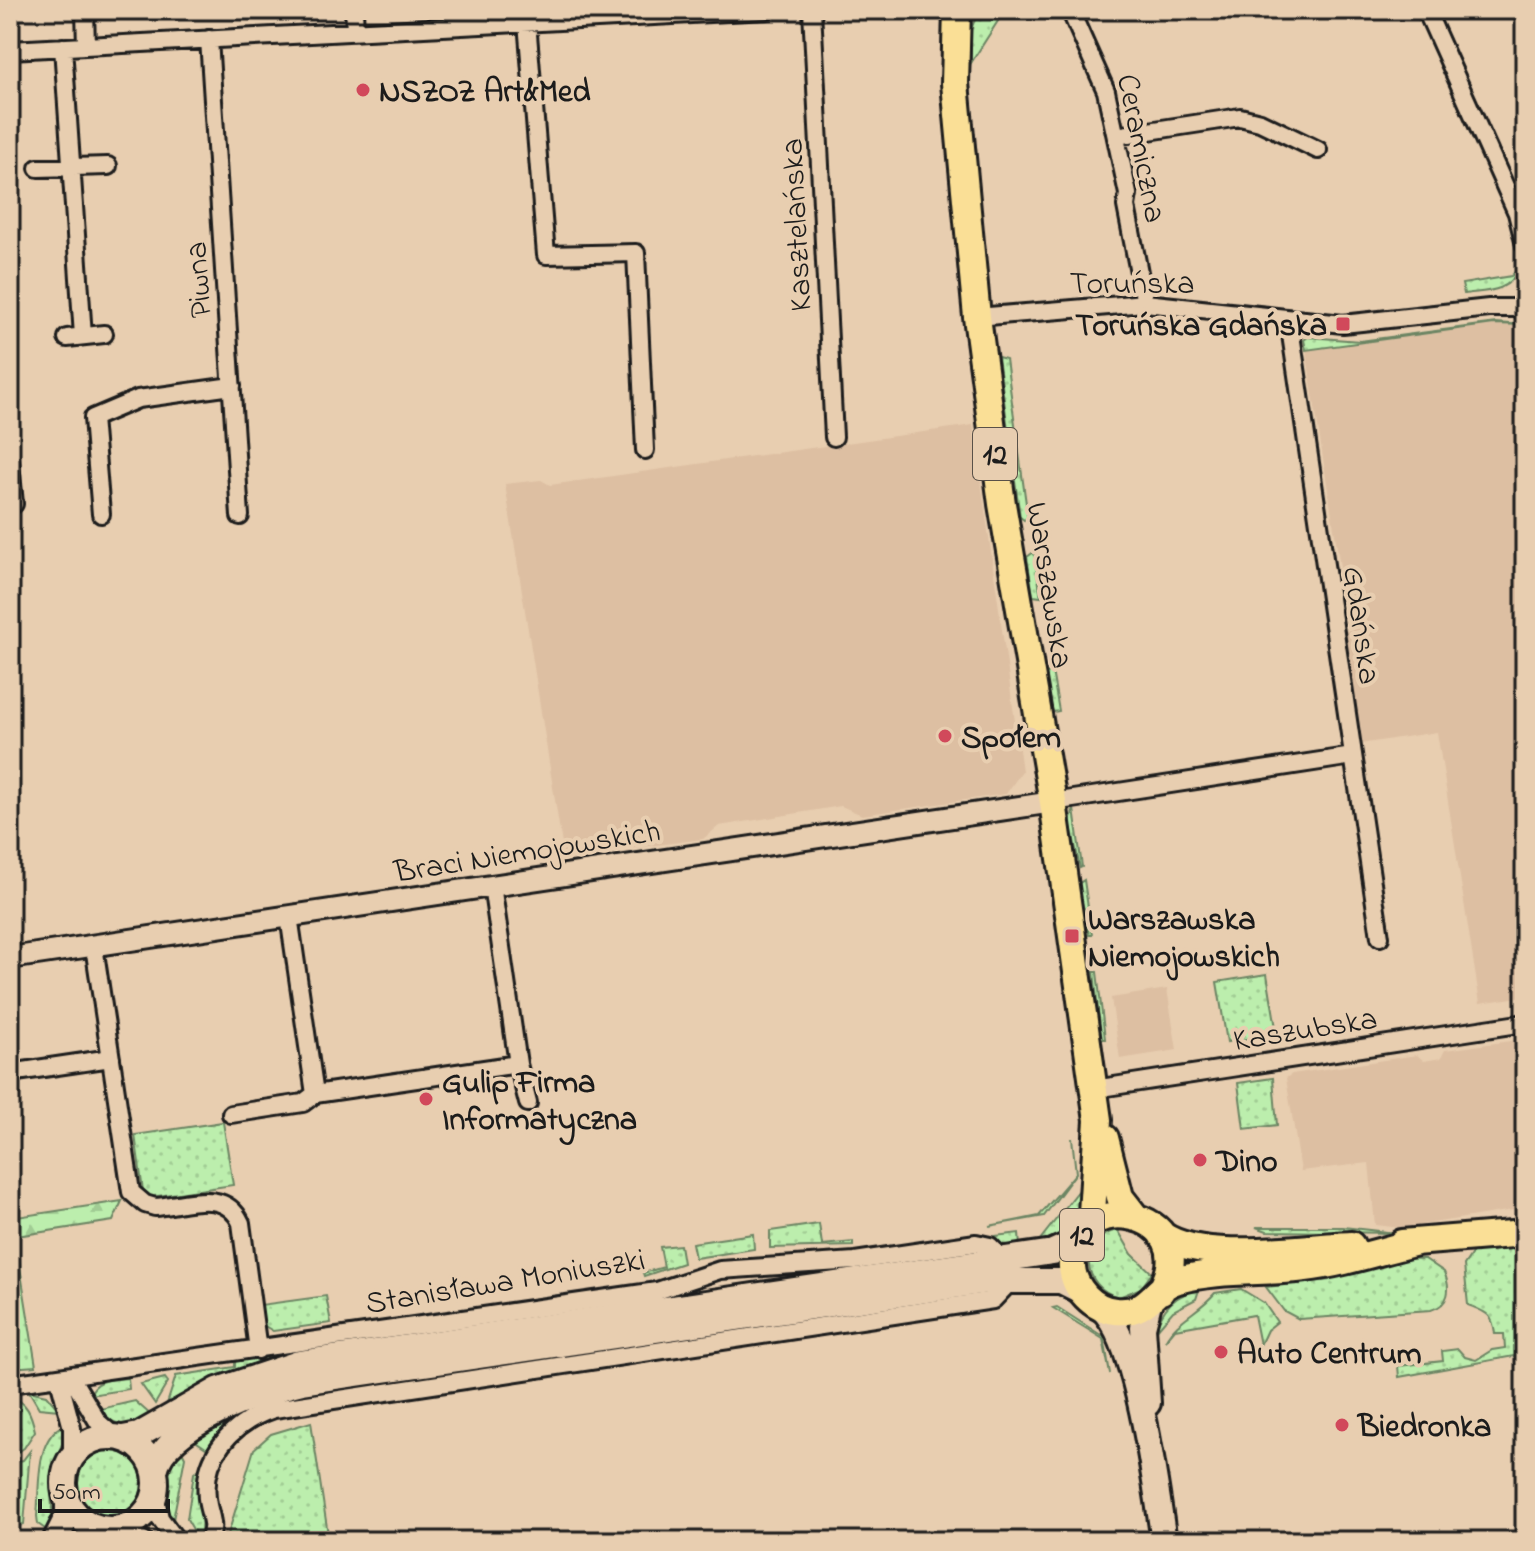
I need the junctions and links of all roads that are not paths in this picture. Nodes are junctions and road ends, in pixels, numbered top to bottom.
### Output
1 (85, 10) edge
2 (354, 10) edge
3 (767, 10) edge
4 (812, 10) edge
5 (957, 10) edge
6 (1070, 10) edge
7 (1426, 10) edge
8 (652, 13) edge
9 (497, 17) edge
10 (527, 22) junction
11 (355, 31) junction
12 (209, 39) junction
13 (86, 46) junction
14 (63, 47) junction
15 (10, 50) edge
16 (1116, 136) junction
17 (1318, 150) dead end
18 (108, 166) dead end
19 (72, 167) junction
20 (38, 168) dead end
21 (1525, 245) edge
22 (1145, 303) junction
23 (1525, 308) edge
24 (977, 317) junction
25 (1289, 321) junction
26 (104, 334) dead end
27 (232, 386) junction
28 (834, 437) dead end
29 (645, 450) dead end
30 (10, 462) edge
31 (10, 505) edge
32 (101, 514) dead end
33 (240, 516) dead end
34 (1353, 756) junction
35 (1053, 802) junction
36 (492, 885) junction
37 (289, 916) junction
38 (1380, 937) dead end
39 (94, 946) junction
40 (10, 958) edge
41 (1525, 1023) edge
42 (111, 1058) junction
43 (518, 1064) junction
44 (10, 1073) edge
45 (1094, 1089) junction
46 (315, 1094) junction
47 (528, 1103) dead end
48 (231, 1114) dead end
49 (1098, 1120) junction
50 (1134, 1215) junction
51 (1084, 1231) junction
52 (1525, 1233) edge
53 (1162, 1235) junction
54 (1417, 1242) junction
55 (1007, 1270) junction
56 (1155, 1297) junction
57 (1091, 1299) junction
58 (258, 1350) junction
59 (65, 1378) junction
60 (10, 1384) edge
61 (119, 1437) junction
62 (1147, 1437) junction
63 (72, 1456) junction
64 (155, 1483) junction
65 (68, 1502) junction
66 (106, 1533) edge
67 (55, 1541) edge
68 (145, 1541) edge
69 (177, 1541) edge
70 (208, 1541) edge
71 (1164, 1541) edge

1 - 13 street
2 - 11 street
3 - 8 street
4 - 28 street, Kasztelańska
5 - 24 main road, Warszawska / 12
6 - 16 street, Ceramiczna
7 - 21 street
8 - 10 street
9 - 10 street
9 - 11 street
10 - 29 street
11 - 12 street
12 - 13 street
12 - 27 street, Piwna
13 - 14 street
14 - 15 street
14 - 19 street
16 - 17 street
16 - 22 street, Ceramiczna
18 - 19 street
19 - 20 street
19 - 26 street
22 - 24 street, Toruńska
22 - 25 street, Toruńska
23 - 25 street, Toruńska
24 - 35 main road, Warszawska / 12
25 - 34 street, Gdańska
27 - 32 street
27 - 33 street, Piwna
30 - 31 street
34 - 35 street
34 - 38 street, Gdańska
35 - 36 street, Braci Niemojowskich
35 - 45 main road, Warszawska / 12
36 - 37 street, Braci Niemojowskich
36 - 43 street
37 - 39 street, Braci Niemojowskich
37 - 46 street
39 - 40 street, Braci Niemojowskich
39 - 42 street
41 - 45 street, Kaszubska
42 - 44 street
42 - 58 street
43 - 46 street
43 - 47 street
45 - 49 main road, Warszawska / 12
46 - 48 street
49 - 50 main road, Warszawska
49 - 51 main road, Warszawska
50 - 51 main road, 12
50 - 53 main road, 12
51 - 55 main road, Stanisława Moniuszki
51 - 57 main road, 12
52 - 54 main road, 12
53 - 54 main road, 12
53 - 56 main road
54 - 56 main road, 12
55 - 57 main road, Stanisława Moniuszki
55 - 58 street, Stanisława Moniuszki
55 - 61 main road, Stanisława Moniuszki
55 - 64 main road, Stanisława Moniuszki
55 - 70 street, Stanisława Moniuszki
56 - 57 main road, 12
56 - 62 main road
57 - 62 main road
58 - 59 street, Stanisława Moniuszki
59 - 60 street, Stanisława Moniuszki
59 - 61 street
59 - 63 street
61 - 63 main road
61 - 64 main road
62 - 71 main road
63 - 65 main road
64 - 66 main road
64 - 69 street
65 - 66 main road
65 - 67 main road
66 - 68 street

